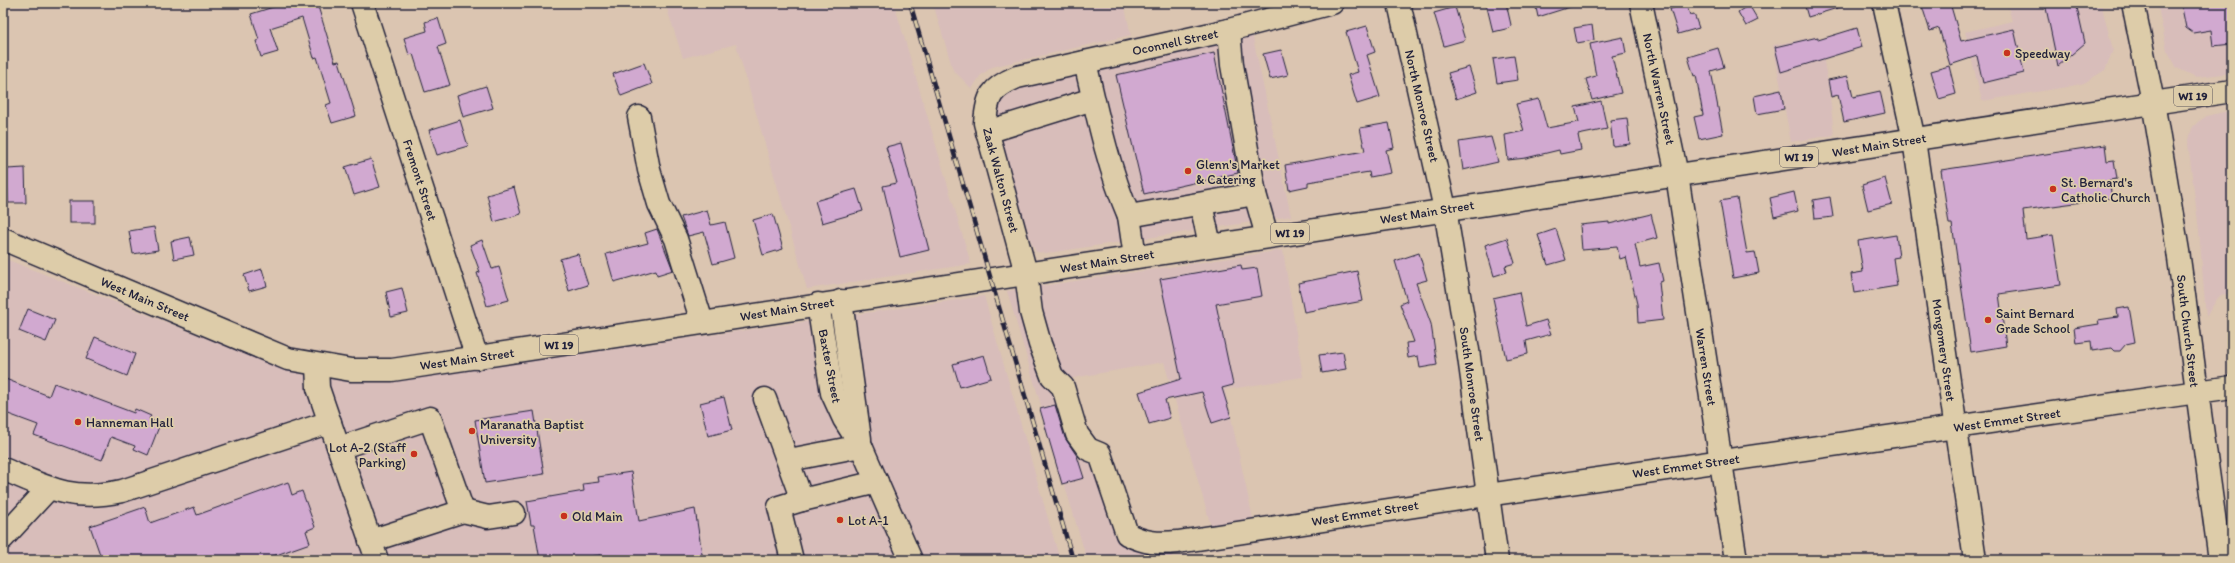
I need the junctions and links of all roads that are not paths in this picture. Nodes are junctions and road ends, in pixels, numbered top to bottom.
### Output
1 (362, 3) edge
2 (1332, 3) edge
3 (1399, 3) edge
4 (1641, 3) edge
5 (1884, 3) edge
6 (2133, 3) edge
7 (1229, 30) junction
8 (1085, 62) junction
9 (1017, 77) joint
10 (2232, 91) edge
11 (1093, 99) junction
12 (2153, 102) junction
13 (640, 117) dead end
14 (987, 132) junction
15 (1914, 140) junction
16 (1677, 175) junction
17 (1255, 194) junction
18 (1201, 204) junction
19 (1445, 209) junction
20 (1129, 216) junction
21 (1266, 236) junction
22 (3, 239) edge
23 (1210, 245) junction
24 (1135, 257) junction
25 (1026, 273) junction
26 (841, 301) junction
27 (818, 304) junction
28 (702, 322) junction
29 (477, 358) junction
30 (317, 365) junction
31 (2232, 387) edge
32 (2197, 393) junction
33 (764, 399) dead end
34 (330, 422) junction
35 (1955, 427) junction
36 (861, 446) junction
37 (339, 448) junction
38 (789, 460) junction
39 (1720, 461) junction
40 (3, 469) edge
41 (877, 482) junction
42 (49, 488) junction
43 (1487, 495) junction
44 (802, 500) junction
45 (463, 511) junction
46 (514, 513) dead end
47 (3, 538) edge
48 (1140, 541) joint
49 (374, 550) edge
50 (792, 560) edge
51 (911, 560) edge
52 (1497, 560) edge
53 (1736, 560) edge
54 (1975, 560) edge
55 (2220, 560) edge

1 - 29 street, Fremont Street
2 - 7 street, Oconnell Street
3 - 19 street, North Monroe Street
4 - 16 street, North Warren Street
5 - 15 street, Mongomery Street
6 - 12 street, South Church Street
7 - 8 street, Oconnell Street
7 - 17 street
8 - 9 street, Oconnell Street
8 - 11 street
9 - 14 street, Zaak Walton Street
10 - 12 street, West Main Street / WI 19
11 - 14 street
11 - 20 street
12 - 15 street, West Main Street / WI 19
12 - 32 street, South Church Street
13 - 28 street
14 - 25 street, Zaak Walton Street
15 - 16 street, West Main Street / WI 19
15 - 35 street, Mongomery Street
16 - 19 street, West Main Street / WI 19
16 - 39 street, Warren Street
17 - 18 street
17 - 21 street
18 - 20 street
18 - 23 street
19 - 21 street, West Main Street / WI 19
19 - 43 street, South Monroe Street
20 - 24 street
21 - 23 street, West Main Street / WI 19
22 - 30 street, West Main Street / WI 19
23 - 24 street, West Main Street / WI 19
24 - 25 street, West Main Street / WI 19
25 - 26 street, West Main Street / WI 19
25 - 48 street, Zaak Walton Street
26 - 27 street, West Main Street / WI 19
26 - 36 street, Baxter Street
27 - 28 street, West Main Street / WI 19
27 - 36 street, Baxter Street
28 - 29 street, West Main Street / WI 19
29 - 30 street, West Main Street / WI 19
30 - 34 street
31 - 32 street, West Emmet Street
32 - 35 street, West Emmet Street
32 - 55 street, South Church Street
33 - 38 street
34 - 37 street
34 - 42 street
35 - 39 street, West Emmet Street
35 - 54 street, Mongomery Street
36 - 38 street
36 - 41 street, Baxter Street
37 - 45 street
37 - 49 street
38 - 44 street
39 - 43 street, West Emmet Street
39 - 53 street, Warren Street
40 - 42 street
41 - 44 street
41 - 51 street, Baxter Street
42 - 47 street
43 - 48 street, West Emmet Street
43 - 52 street, South Monroe Street
44 - 50 street
45 - 46 street
45 - 49 street

